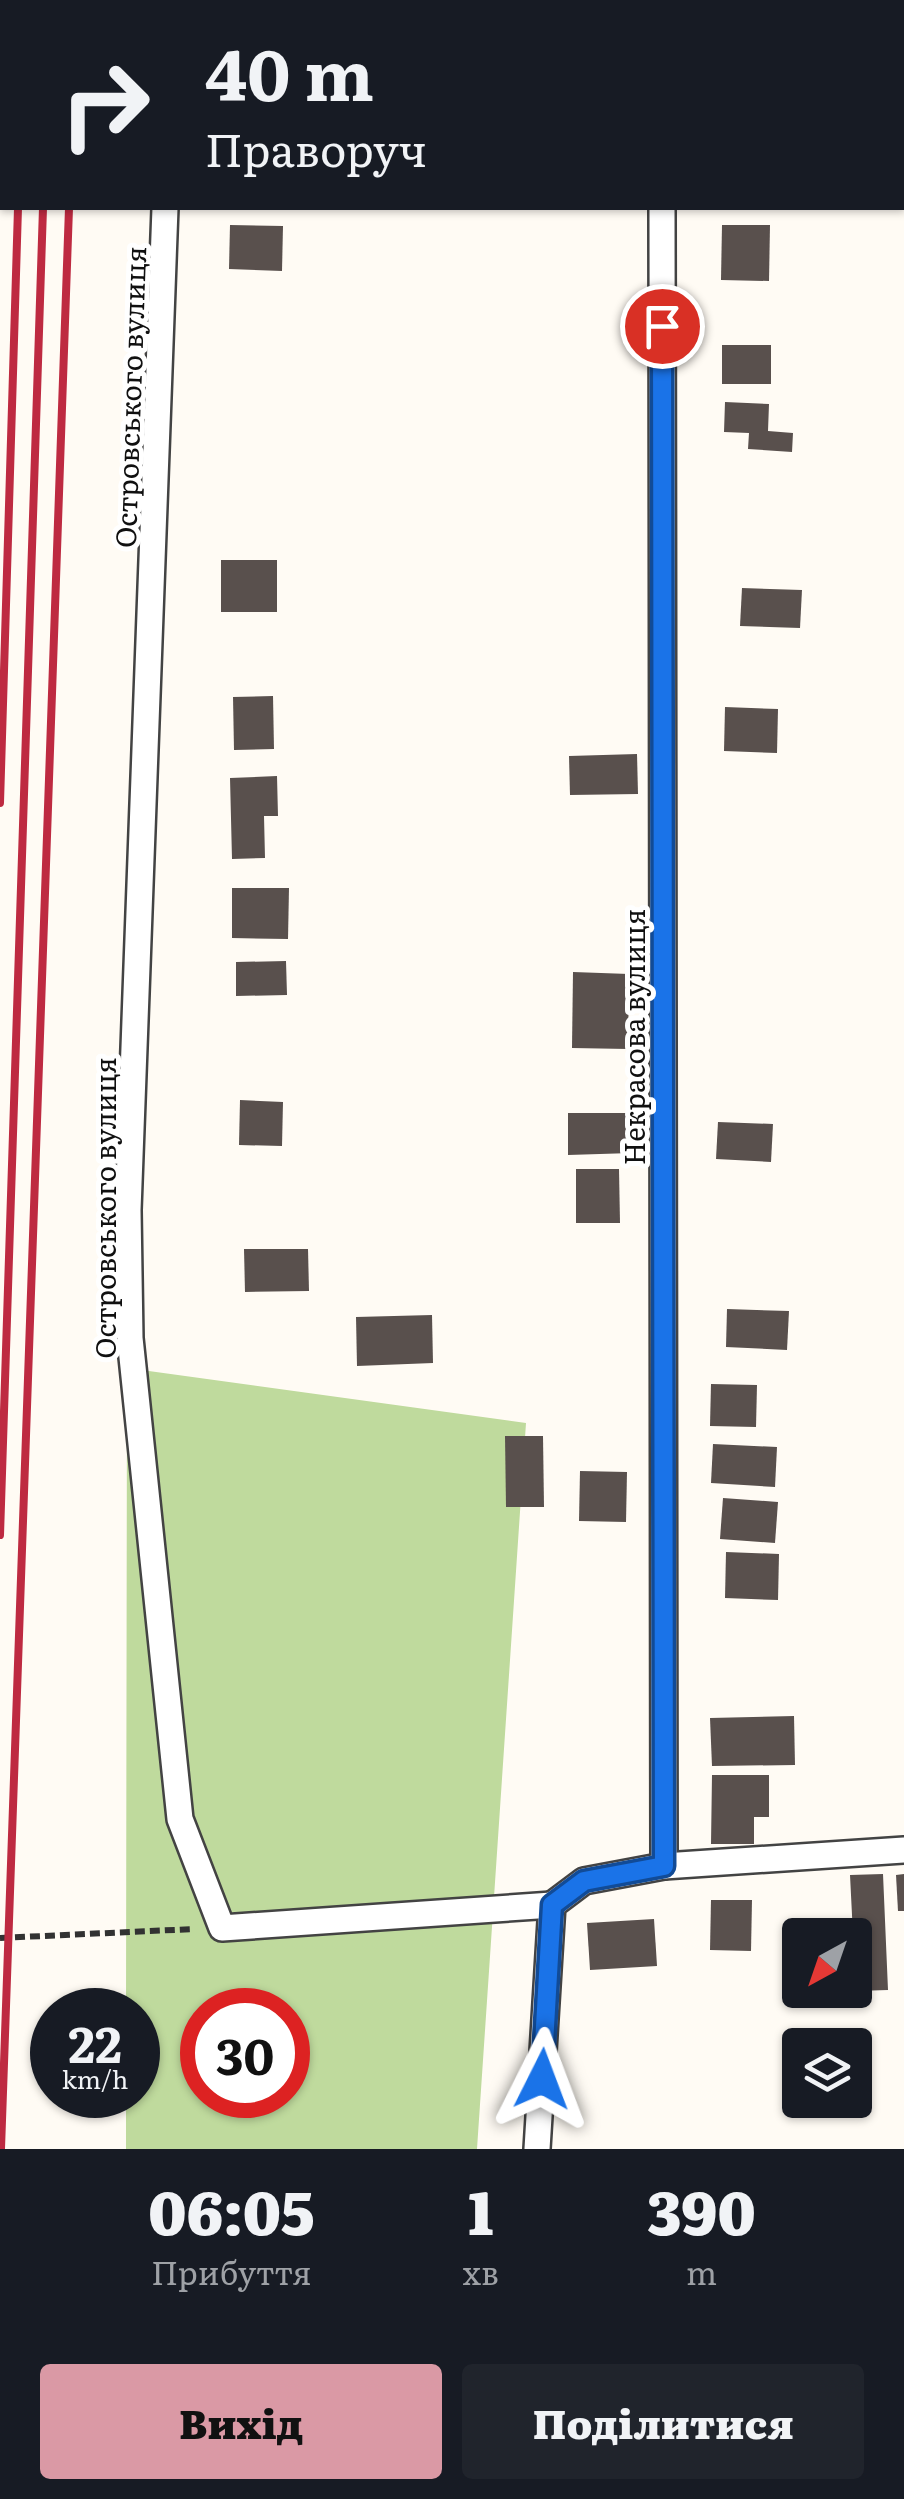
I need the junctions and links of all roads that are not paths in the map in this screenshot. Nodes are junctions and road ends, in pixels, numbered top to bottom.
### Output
1 (165, 210) edge
2 (662, 210) edge
3 (904, 1850) edge
4 (664, 1866) junction
5 (552, 1905) junction
6 (537, 2149) edge

1 - 5 street, Островського вулиця
2 - 4 street, Некрасова вулиця
3 - 4 street
4 - 5 street
5 - 6 street

